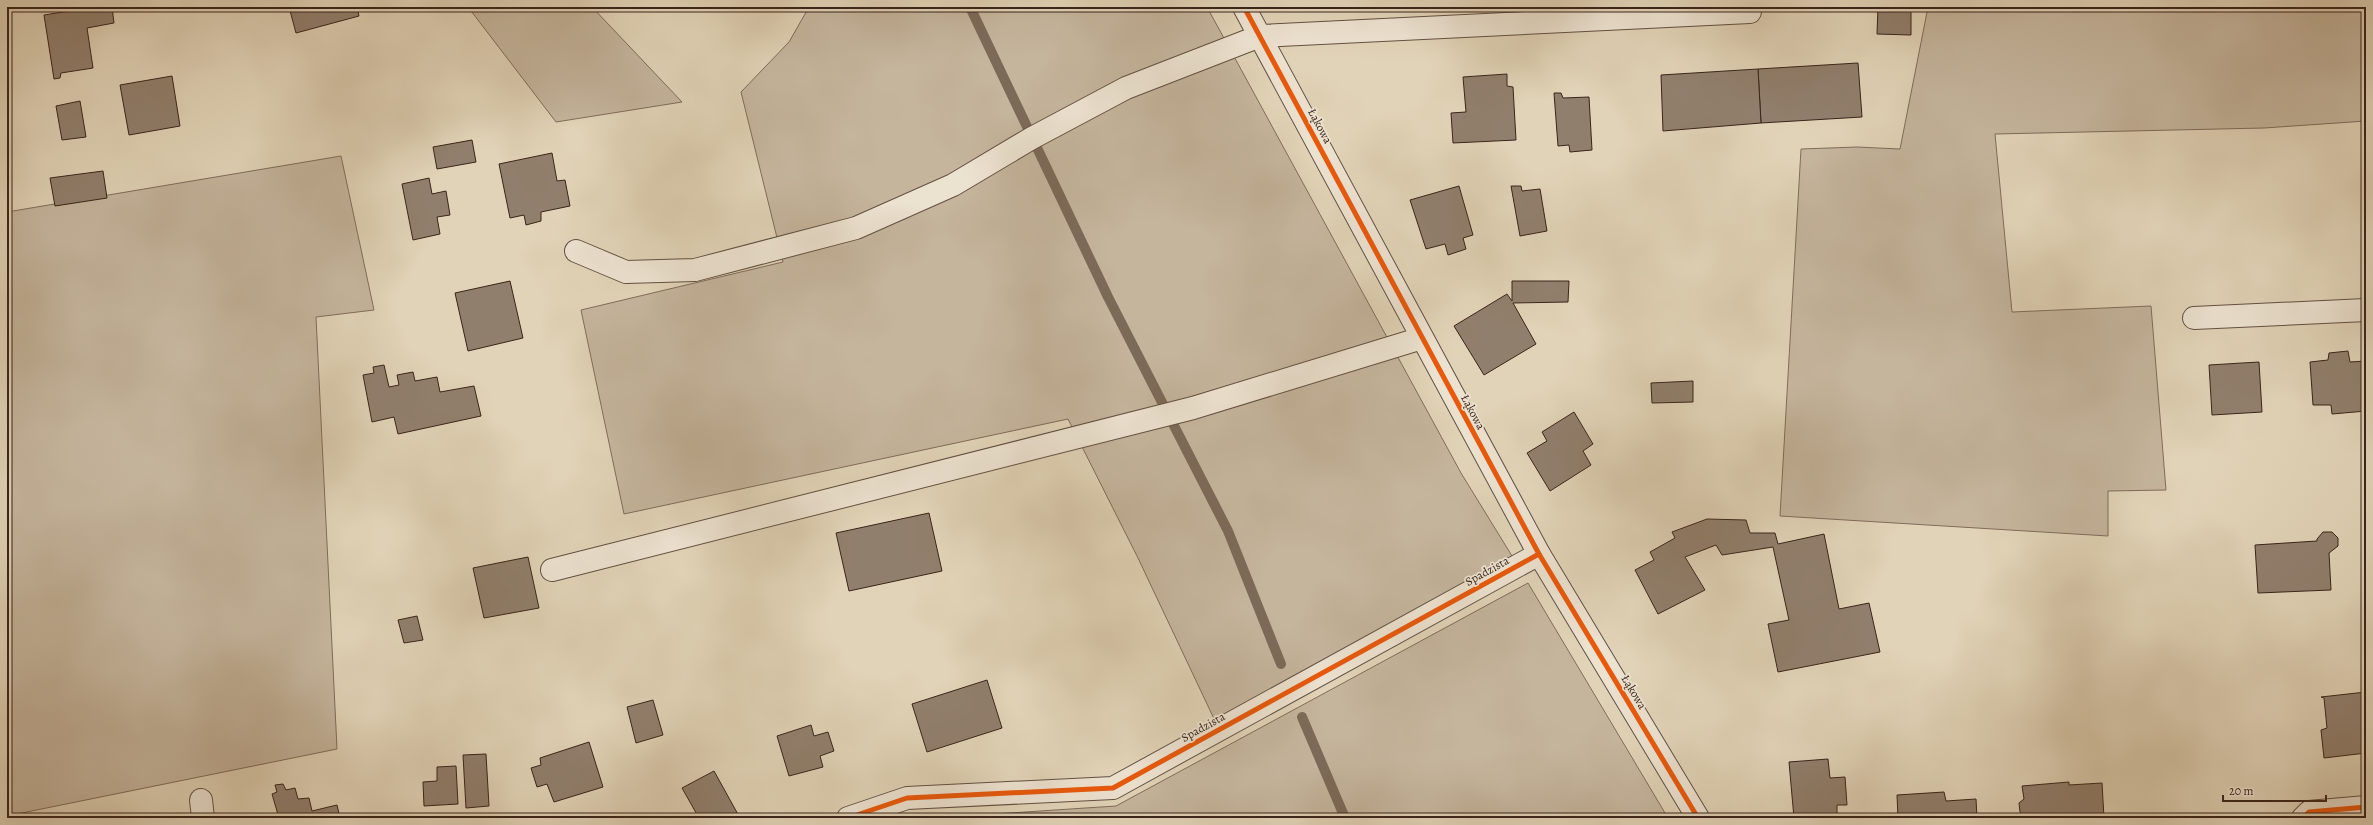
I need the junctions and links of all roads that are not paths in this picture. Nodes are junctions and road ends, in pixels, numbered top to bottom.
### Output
1 (1244, 7) edge
2 (1750, 12) dead end
3 (1260, 36) junction
4 (576, 251) dead end
5 (2366, 310) edge
6 (2194, 318) dead end
7 (1422, 338) junction
8 (1539, 554) junction
9 (552, 570) dead end
10 (2366, 807) edge
11 (848, 818) edge
12 (1698, 818) edge
13 (2303, 818) edge

1 - 3 street, Łąkowa
2 - 3 street
3 - 4 street
3 - 7 street, Łąkowa
5 - 6 street
7 - 8 street, Łąkowa
7 - 9 street
8 - 11 street, Spadzista
8 - 12 street, Łąkowa
10 - 13 street

